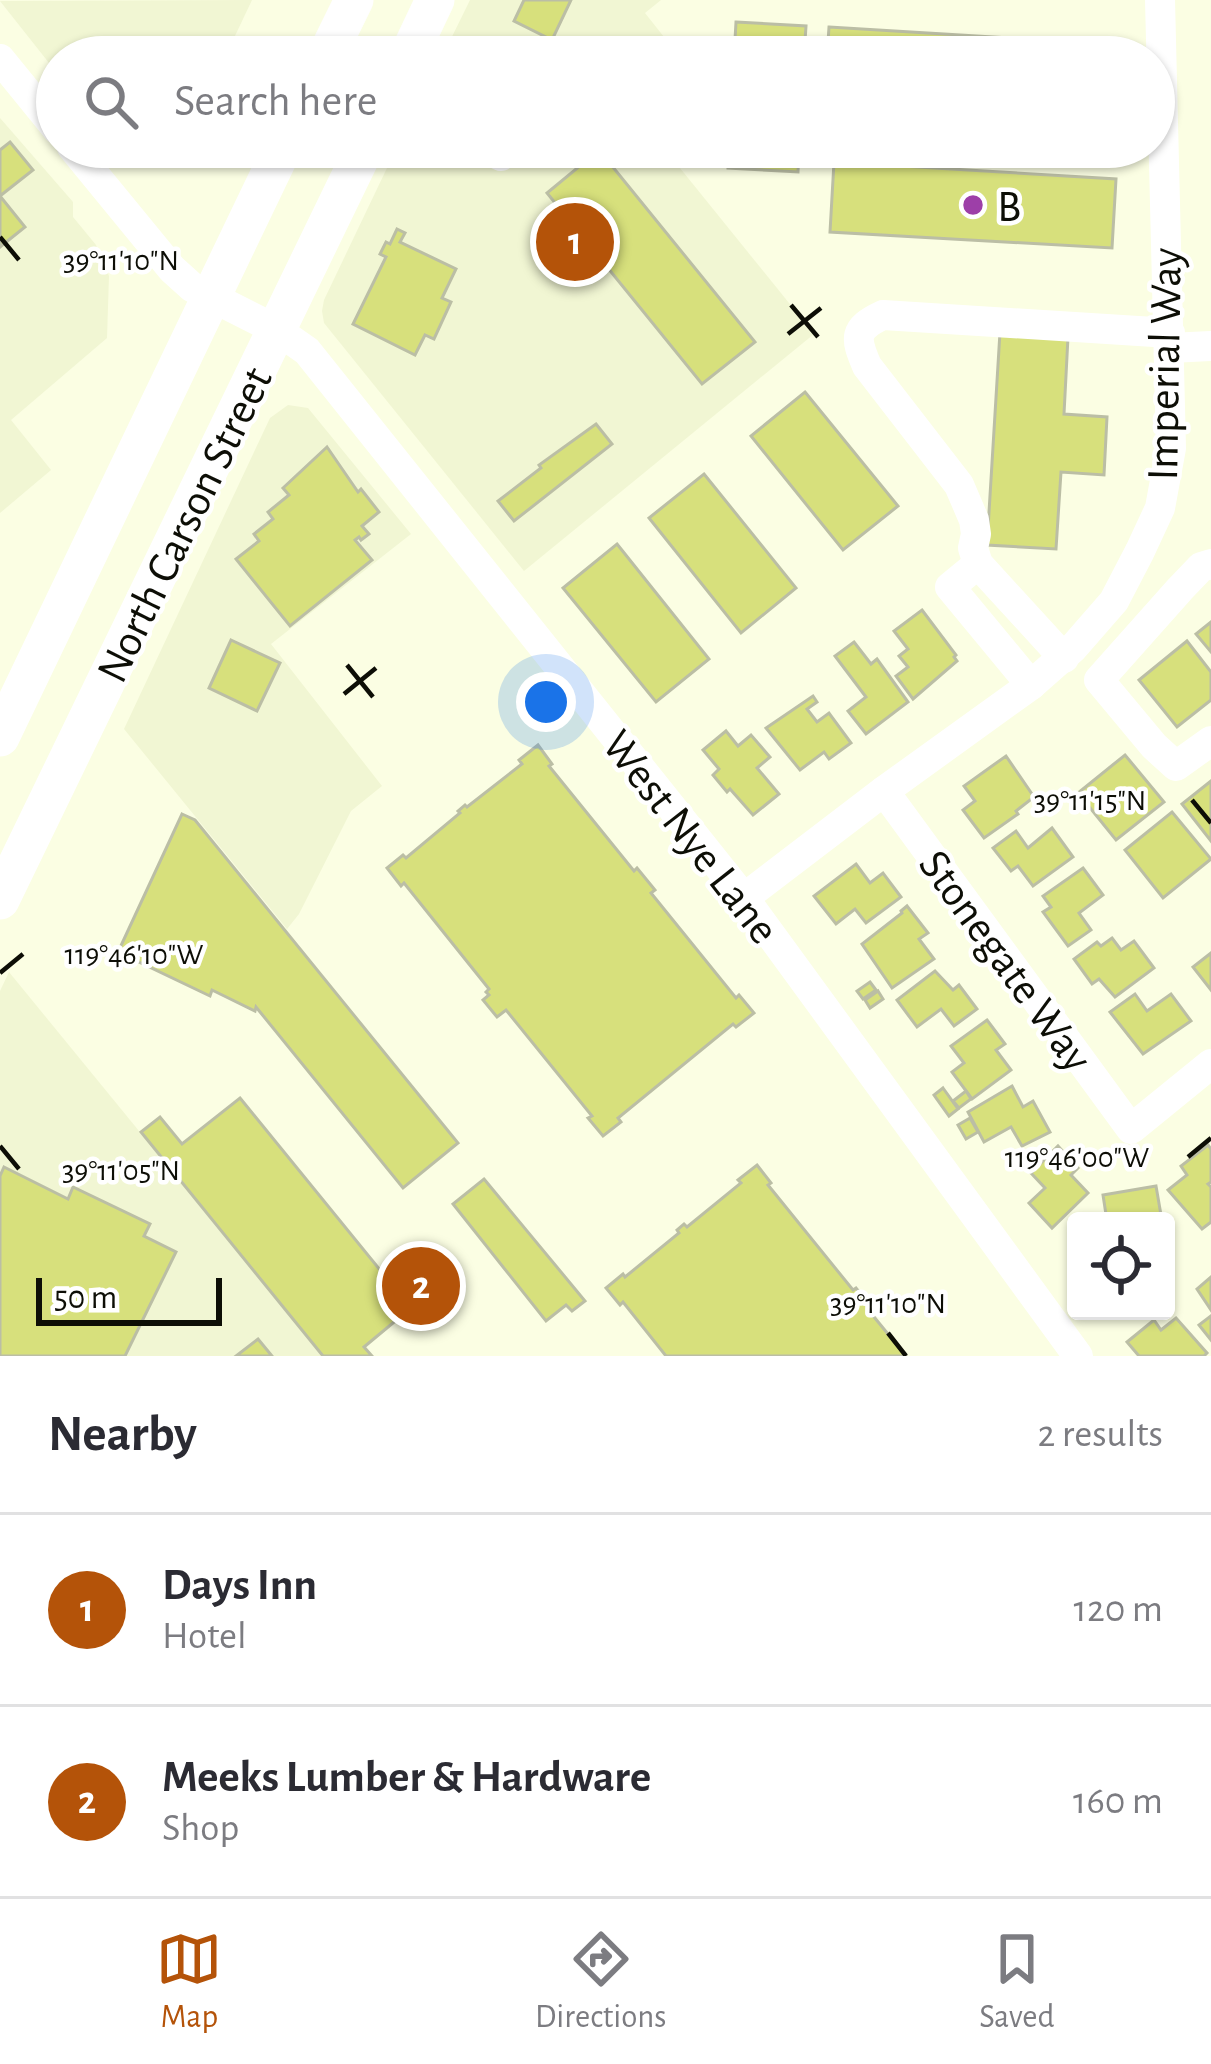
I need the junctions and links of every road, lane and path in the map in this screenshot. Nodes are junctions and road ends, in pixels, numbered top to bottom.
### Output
1 (354, 0) edge
2 (435, 0) edge
3 (1160, 0) edge
4 (336, 36) edge
5 (418, 36) edge
6 (1161, 36) edge
7 (3, 68) edge
8 (36, 105) edge
9 (89, 168) edge
10 (273, 168) edge
11 (355, 168) edge
12 (1165, 168) edge
13 (211, 297) junction
14 (277, 330) junction
15 (1170, 341) junction
16 (1211, 346) edge
17 (978, 564) junction
18 (1211, 564) edge
19 (1110, 606) junction
20 (1142, 631) junction
21 (1064, 658) junction
22 (1031, 686) junction
23 (0, 737) edge
24 (1211, 741) edge
25 (884, 791) junction
26 (744, 898) junction
27 (0, 900) edge
28 (1211, 1064) edge
29 (1078, 1356) edge

1 - 4 main road
2 - 5 main road
3 - 6 street, Imperial Way
7 - 8 street
9 - 13 street, West Nye Lane
10 - 13 main road, North Carson Street
11 - 14 main road, North Carson Street
12 - 15 street, Imperial Way
13 - 14 street, West Nye Lane
13 - 23 main road, North Carson Street
14 - 26 street, West Nye Lane
14 - 27 main road, North Carson Street
15 - 16 street
15 - 17 street
15 - 19 street, Imperial Way
17 - 21 street
17 - 22 street
18 - 20 street
19 - 20 street
19 - 21 street, Imperial Way
20 - 24 street
21 - 22 street, Imperial Way
22 - 25 street, Imperial Way
25 - 26 street, Imperial Way
25 - 28 street, Stonegate Way
26 - 29 street, West Nye Lane

